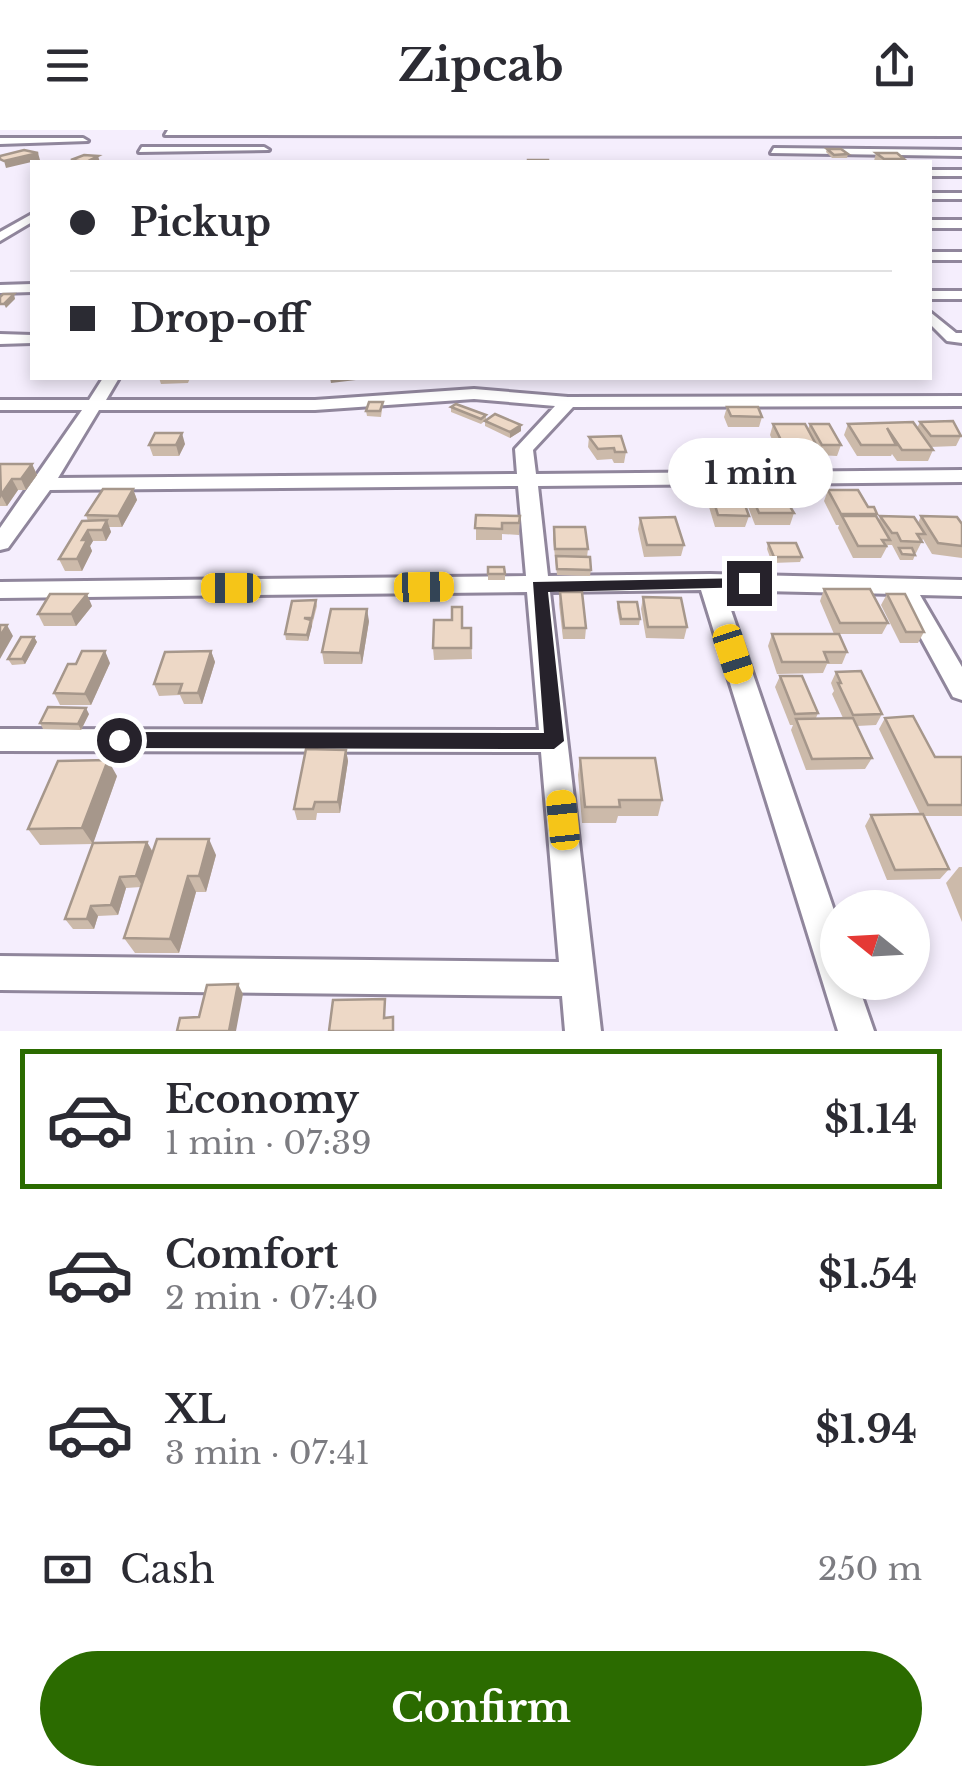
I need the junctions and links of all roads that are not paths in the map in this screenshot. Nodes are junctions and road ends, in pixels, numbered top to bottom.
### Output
1 (169, 131) edge
2 (276, 132) edge
3 (752, 132) edge
4 (962, 133) edge
5 (0, 141) edge
6 (83, 141) dead end
7 (264, 150) junction
8 (774, 151) junction
9 (962, 152) edge
10 (256, 160) edge
11 (783, 160) edge
12 (932, 173) edge
13 (962, 173) edge
14 (932, 196) edge
15 (962, 196) edge
16 (30, 218) edge
17 (932, 224) edge
18 (962, 224) edge
19 (0, 237) edge
20 (932, 256) edge
21 (962, 256) edge
22 (30, 288) edge
23 (0, 289) edge
24 (932, 295) edge
25 (962, 295) edge
26 (932, 318) edge
27 (962, 338) edge
28 (0, 339) edge
29 (30, 339) edge
30 (110, 380) edge
31 (962, 401) edge
32 (568, 402) junction
33 (0, 405) edge
34 (92, 406) junction
35 (962, 476) edge
36 (526, 478) junction
37 (44, 484) junction
38 (0, 543) edge
39 (710, 582) junction
40 (539, 586) junction
41 (905, 588) junction
42 (962, 588) edge
43 (0, 590) edge
44 (962, 690) edge
45 (0, 740) edge
46 (554, 741) junction
47 (820, 919) edge
48 (0, 973) edge
49 (580, 978) junction
50 (846, 1000) edge
51 (583, 1031) edge
52 (856, 1031) edge

1 - 2 street
1 - 7 street
2 - 3 street
2 - 7 street
3 - 4 street
3 - 8 street
5 - 6 street
7 - 10 street
8 - 9 street
8 - 11 street
12 - 13 street
14 - 15 street
16 - 19 street
17 - 18 street
20 - 21 street
22 - 23 street
24 - 25 street
26 - 27 street
28 - 29 street
30 - 34 street
31 - 32 street
32 - 34 street
32 - 36 street
33 - 34 street
34 - 37 street
35 - 36 street
36 - 37 street
36 - 40 street
37 - 38 street
39 - 40 street
39 - 41 street
39 - 47 street
40 - 43 street
40 - 46 street
41 - 42 street
41 - 44 street
45 - 46 street
46 - 49 street
48 - 49 street
49 - 51 street
50 - 52 street

